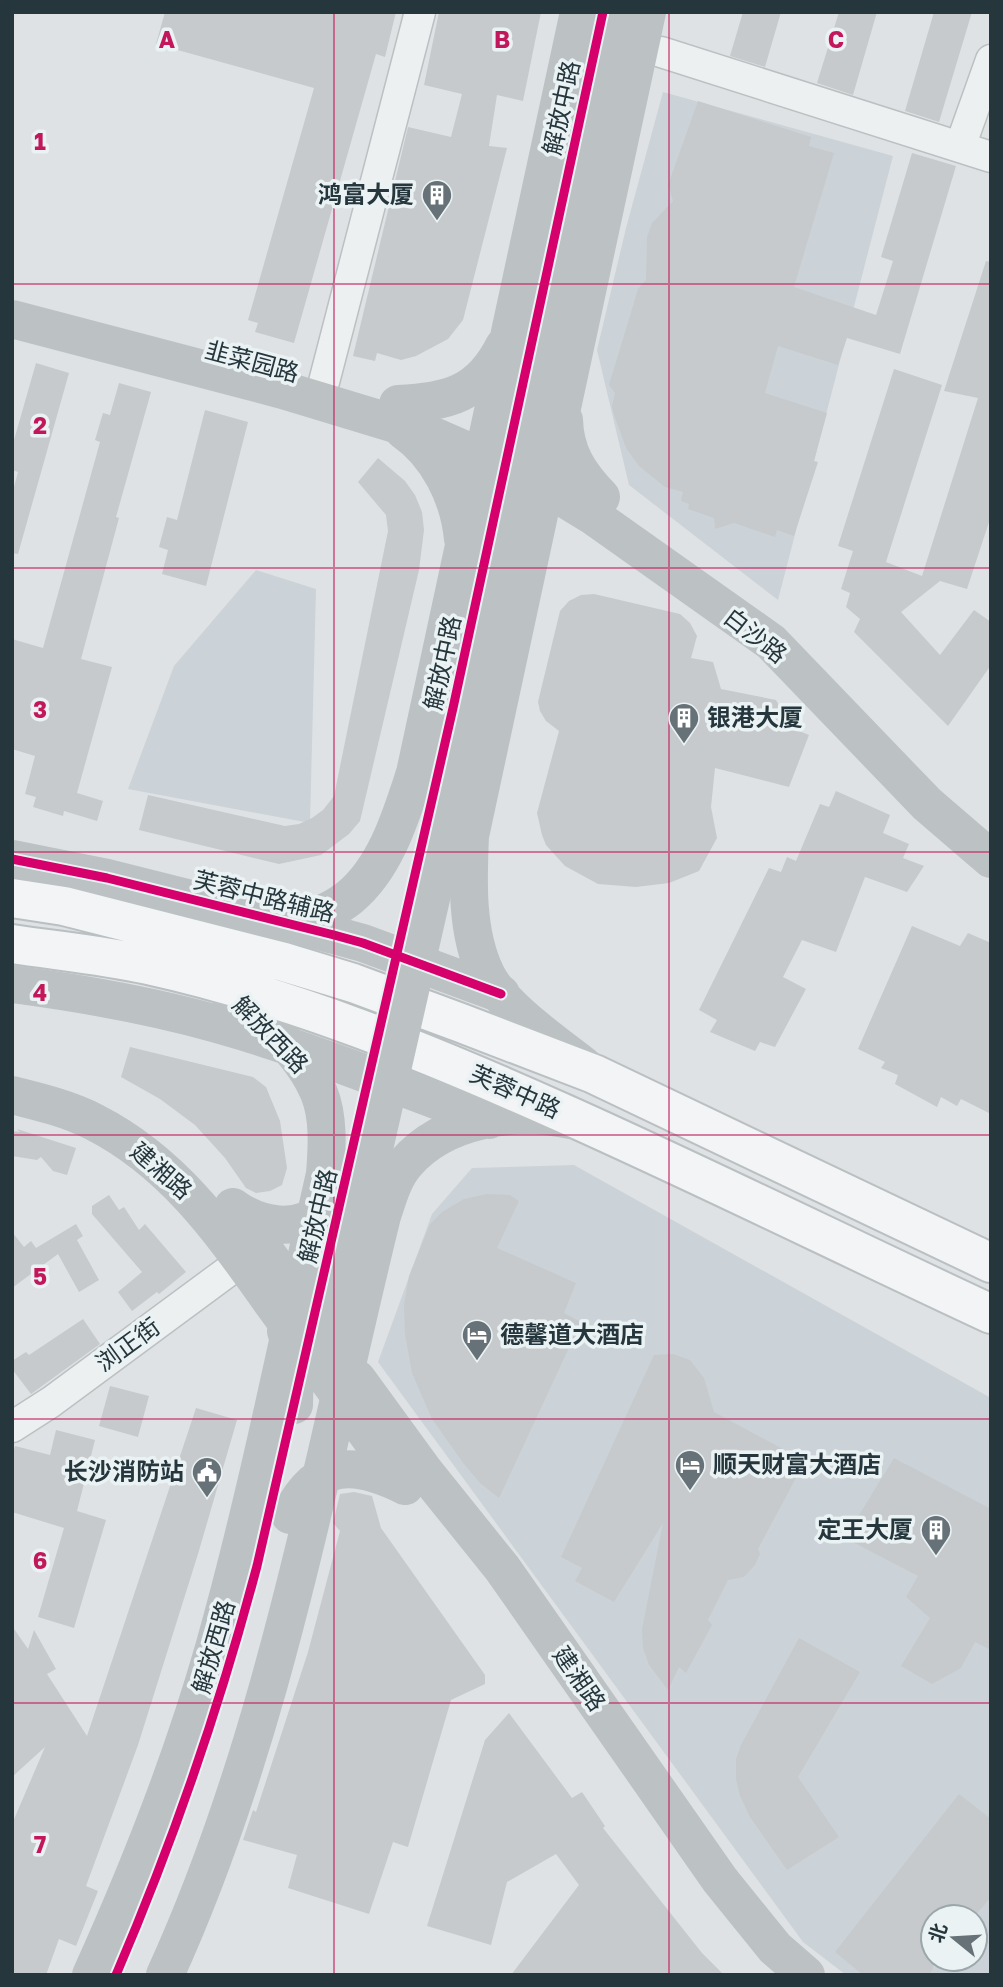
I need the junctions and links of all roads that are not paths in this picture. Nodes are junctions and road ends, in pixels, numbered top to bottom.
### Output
1 (420, 12) edge
2 (579, 12) edge
3 (603, 12) edge
4 (625, 12) edge
5 (647, 12) edge
6 (661, 52) dead end
7 (991, 60) edge
8 (960, 147) junction
9 (991, 157) edge
10 (12, 300) edge
11 (12, 319) edge
12 (511, 332) junction
13 (324, 382) junction
14 (565, 394) junction
15 (395, 413) junction
16 (487, 447) junction
17 (548, 476) junction
18 (601, 497) junction
19 (464, 550) junction
20 (647, 555) junction
21 (528, 568) junction
22 (991, 831) edge
23 (12, 859) edge
24 (991, 859) edge
25 (12, 898) edge
26 (291, 923) junction
27 (212, 942) junction
28 (12, 944) edge
29 (12, 984) edge
30 (221, 985) junction
31 (501, 993) junction
32 (287, 1046) junction
33 (12, 1071) edge
34 (594, 1074) junction
35 (12, 1095) edge
36 (489, 1120) junction
37 (589, 1125) junction
38 (348, 1167) junction
39 (233, 1208) junction
40 (242, 1261) junction
41 (991, 1263) edge
42 (271, 1301) junction
43 (991, 1314) edge
44 (328, 1344) junction
45 (294, 1405) junction
46 (12, 1427) edge
47 (405, 1486) junction
48 (290, 1515) junction
49 (91, 1975) edge
50 (116, 1975) edge
51 (139, 1975) edge
52 (165, 1975) edge
53 (771, 1975) edge
54 (806, 1975) edge

1 - 13 street
2 - 12 main road, 解放中路
3 - 38 main road, 解放中路
4 - 44 main road, 解放中路, bridge
5 - 14 main road
6 - 8 street
7 - 8 street
8 - 9 street
10 - 13 main road, 韭菜园路
11 - 15 main road, 韭菜园路
12 - 15 main road
12 - 16 main road, 解放中路
13 - 15 main road, 韭菜园路
14 - 17 main road
14 - 18 main road
15 - 16 main road, 韭菜园路
15 - 19 main road
16 - 17 main road, 白沙路
16 - 19 main road, 解放中路
17 - 18 main road, 白沙路
17 - 20 main road, 白沙路
17 - 21 main road
18 - 22 main road, 白沙路
19 - 26 main road, 解放中路
20 - 21 main road
20 - 24 main road, 白沙路
21 - 31 main road
23 - 26 main road, 芙蓉中路辅路
25 - 27 main road, 芙蓉中路
26 - 27 main road, 解放中路
26 - 31 main road, 芙蓉中路辅路
27 - 34 main road, 芙蓉中路
28 - 30 main road, 芙蓉中路
29 - 32 main road
30 - 32 main road, 解放西路
30 - 37 main road, 芙蓉中路
31 - 34 main road
32 - 36 main road
32 - 49 main road, 解放西路
33 - 39 main road, 建湘路
34 - 41 main road, 芙蓉中路
35 - 40 main road, 建湘路
36 - 37 main road
36 - 52 main road
37 - 43 main road, 芙蓉中路
38 - 39 main road, bridge
38 - 44 main road, 解放中路, bridge
39 - 44 main road, 建湘路, bridge
40 - 42 main road, 建湘路
40 - 46 street, 浏正街
42 - 44 main road, bridge
42 - 45 main road, bridge
44 - 45 main road, 解放西路, bridge
44 - 47 main road, 建湘路, bridge
44 - 48 main road, 解放西路, bridge
44 - 54 main road, 建湘路
45 - 50 main road, 解放西路
47 - 48 main road, bridge
47 - 53 main road, 建湘路
48 - 51 main road, 解放西路

